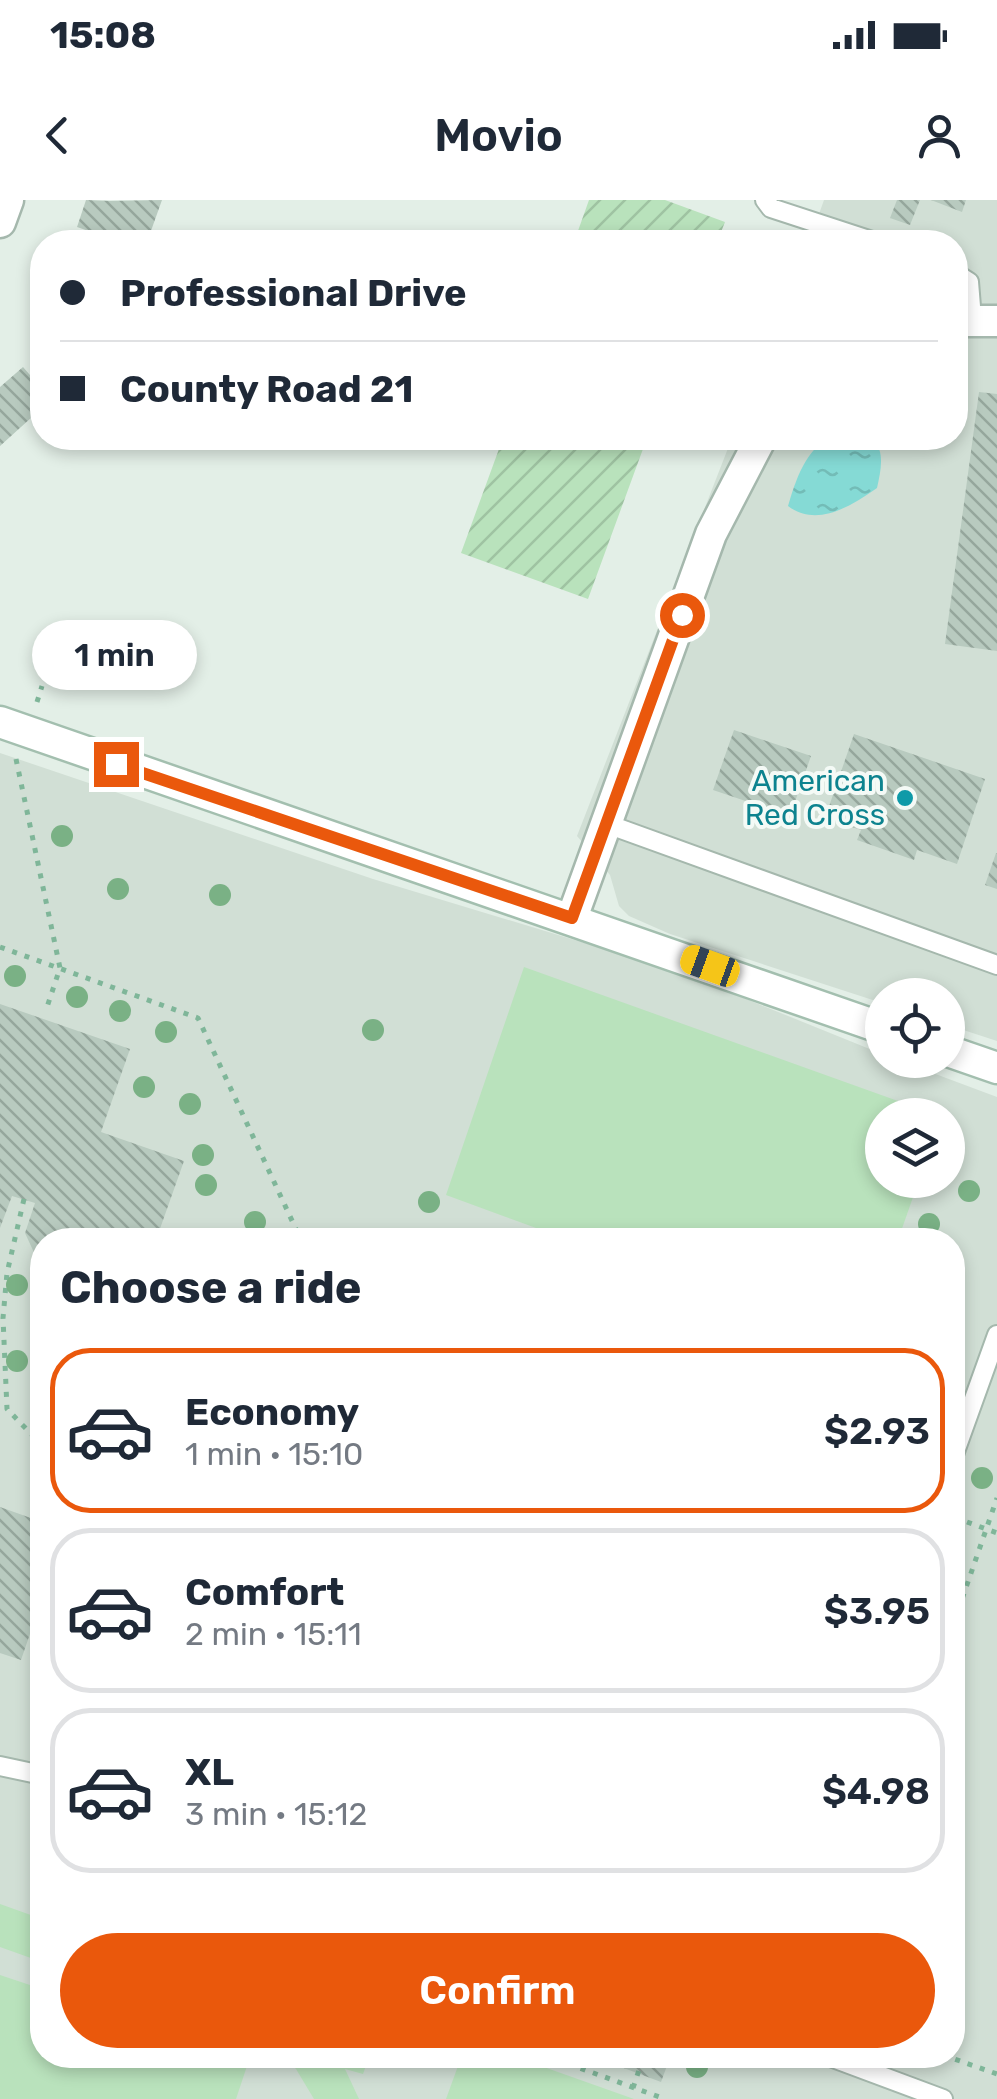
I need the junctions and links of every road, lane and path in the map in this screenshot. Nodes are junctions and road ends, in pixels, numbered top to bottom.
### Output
1 (8, 200) edge
2 (765, 200) edge
3 (0, 222) edge
4 (838, 230) edge
5 (968, 281) edge
6 (975, 320) edge
7 (755, 450) edge
8 (42, 686) dead end
9 (13, 727) edge
10 (607, 824) junction
11 (572, 918) junction
12 (0, 947) edge
13 (997, 964) edge
14 (60, 968) junction
15 (47, 1007) dead end
16 (865, 1022) edge
17 (965, 1056) edge
18 (997, 1068) edge
19 (24, 1199) dead end
20 (295, 1228) edge
21 (997, 1336) edge
22 (4, 1411) edge
23 (965, 1424) edge
24 (30, 1434) edge
25 (997, 1498) edge
26 (967, 1522) dead end
27 (986, 1529) junction
28 (997, 1534) edge
29 (965, 1590) edge
30 (0, 1766) edge
31 (30, 1772) edge
32 (965, 2063) edge
33 (579, 2068) edge
34 (860, 2068) edge
35 (640, 2070) dead end
36 (997, 2074) edge
37 (634, 2088) junction
38 (665, 2099) edge
39 (943, 2099) edge

1 - 3 street
2 - 4 lane
5 - 6 lane
7 - 10 street
8 - 9 path
9 - 11 street
9 - 14 path
10 - 11 street
10 - 13 lane
11 - 16 street
12 - 14 path
14 - 15 path
14 - 20 path
17 - 18 street
19 - 22 path
21 - 23 lane
22 - 24 path
25 - 27 path
26 - 27 path
27 - 28 path
27 - 29 path
30 - 31 lane
32 - 36 path
33 - 37 path
34 - 39 lane
35 - 37 path
37 - 38 path

